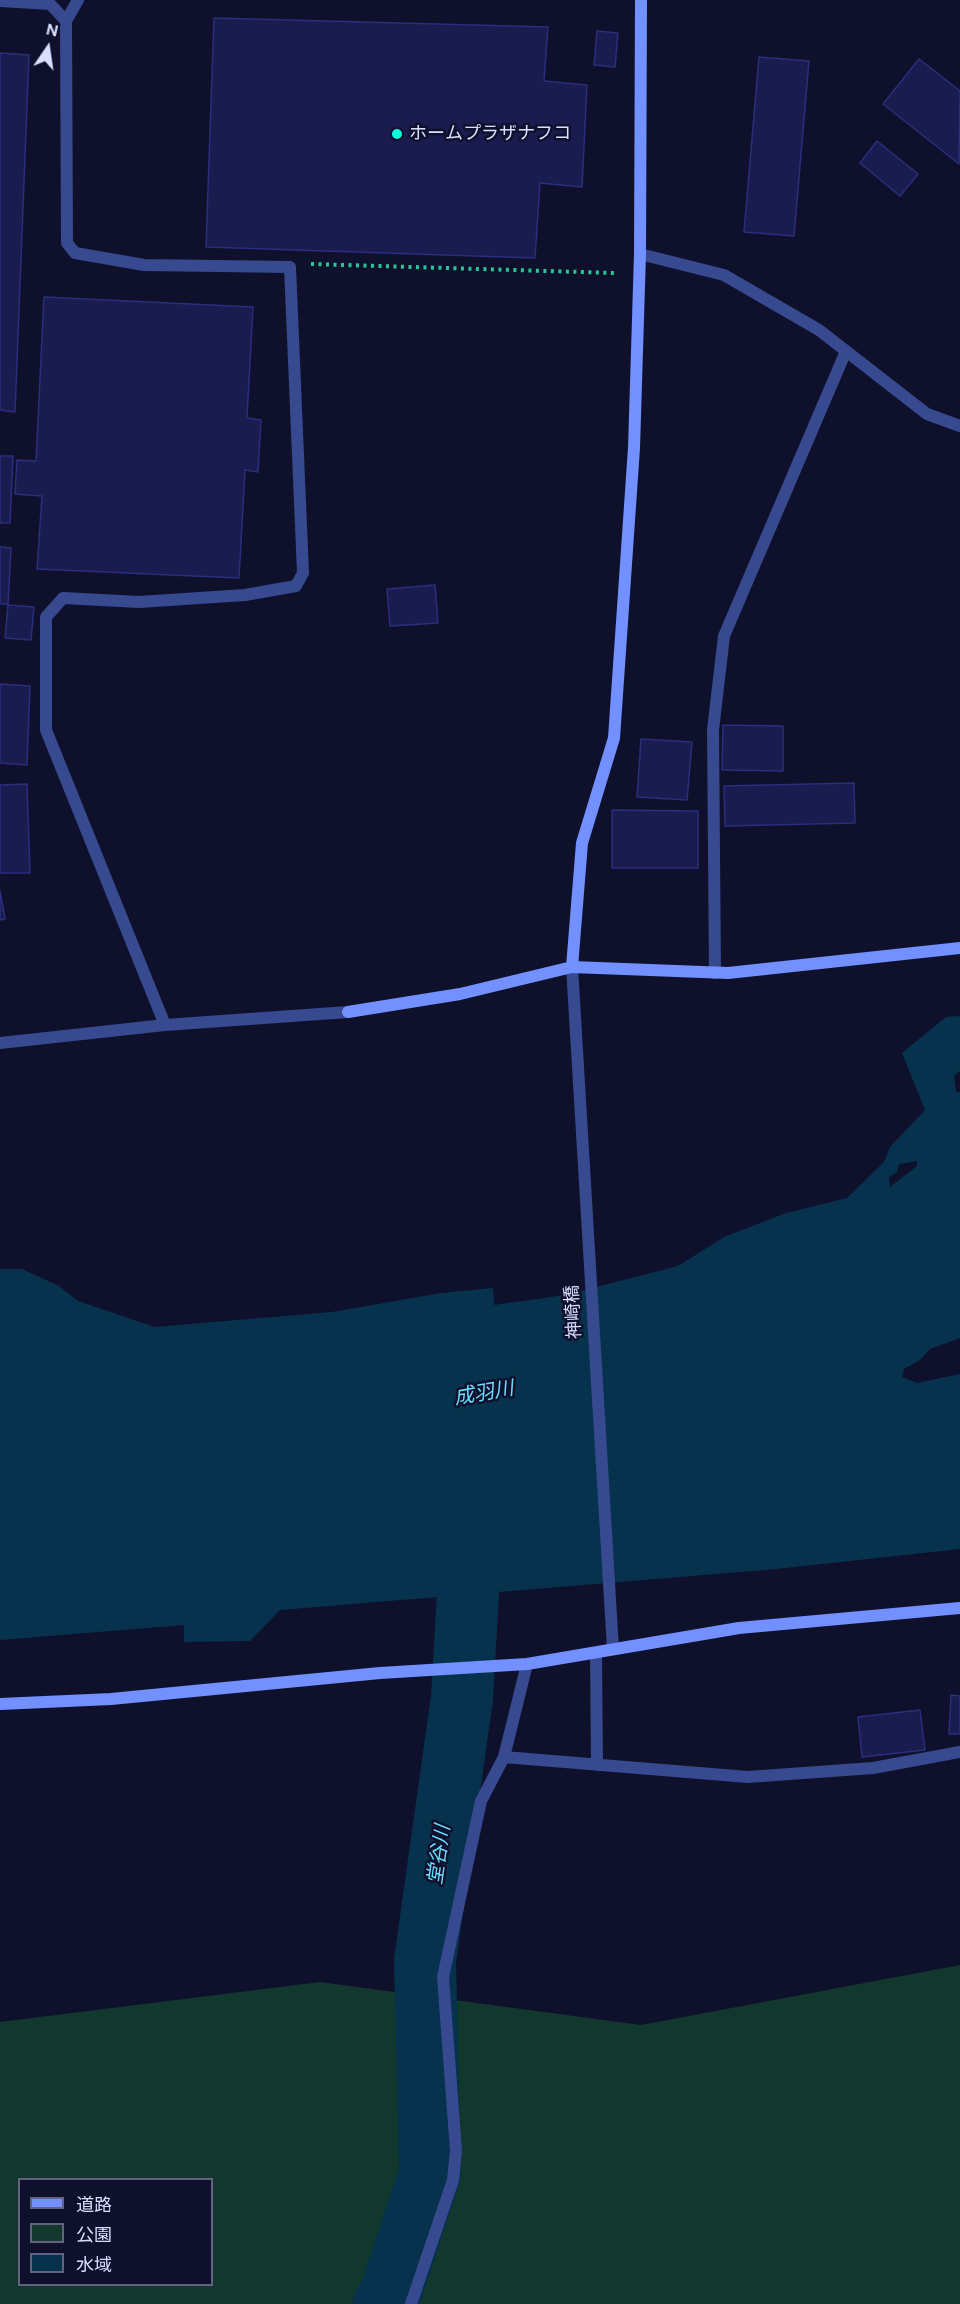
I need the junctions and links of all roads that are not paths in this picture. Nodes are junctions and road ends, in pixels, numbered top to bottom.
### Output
1 (78, 0) edge
2 (641, 0) edge
3 (0, 2) edge
4 (66, 21) junction
5 (640, 254) junction
6 (846, 351) junction
7 (960, 426) edge
8 (960, 948) edge
9 (572, 968) junction
10 (715, 973) junction
11 (165, 1025) junction
12 (0, 1044) edge
13 (960, 1608) edge
14 (613, 1649) junction
15 (596, 1654) junction
16 (527, 1664) junction
17 (0, 1704) edge
18 (960, 1752) edge
19 (504, 1757) junction
20 (597, 1766) junction
21 (411, 2304) edge

1 - 4 street
2 - 5 street
3 - 4 street
4 - 11 street
5 - 6 street
5 - 9 street
6 - 7 street
6 - 10 street
8 - 10 street
9 - 10 street
9 - 11 street
9 - 14 street, 神崎橋
11 - 12 street
13 - 14 street
14 - 15 street
15 - 16 street
15 - 20 street
16 - 17 street
16 - 19 street
18 - 20 street
19 - 20 street
19 - 21 street

